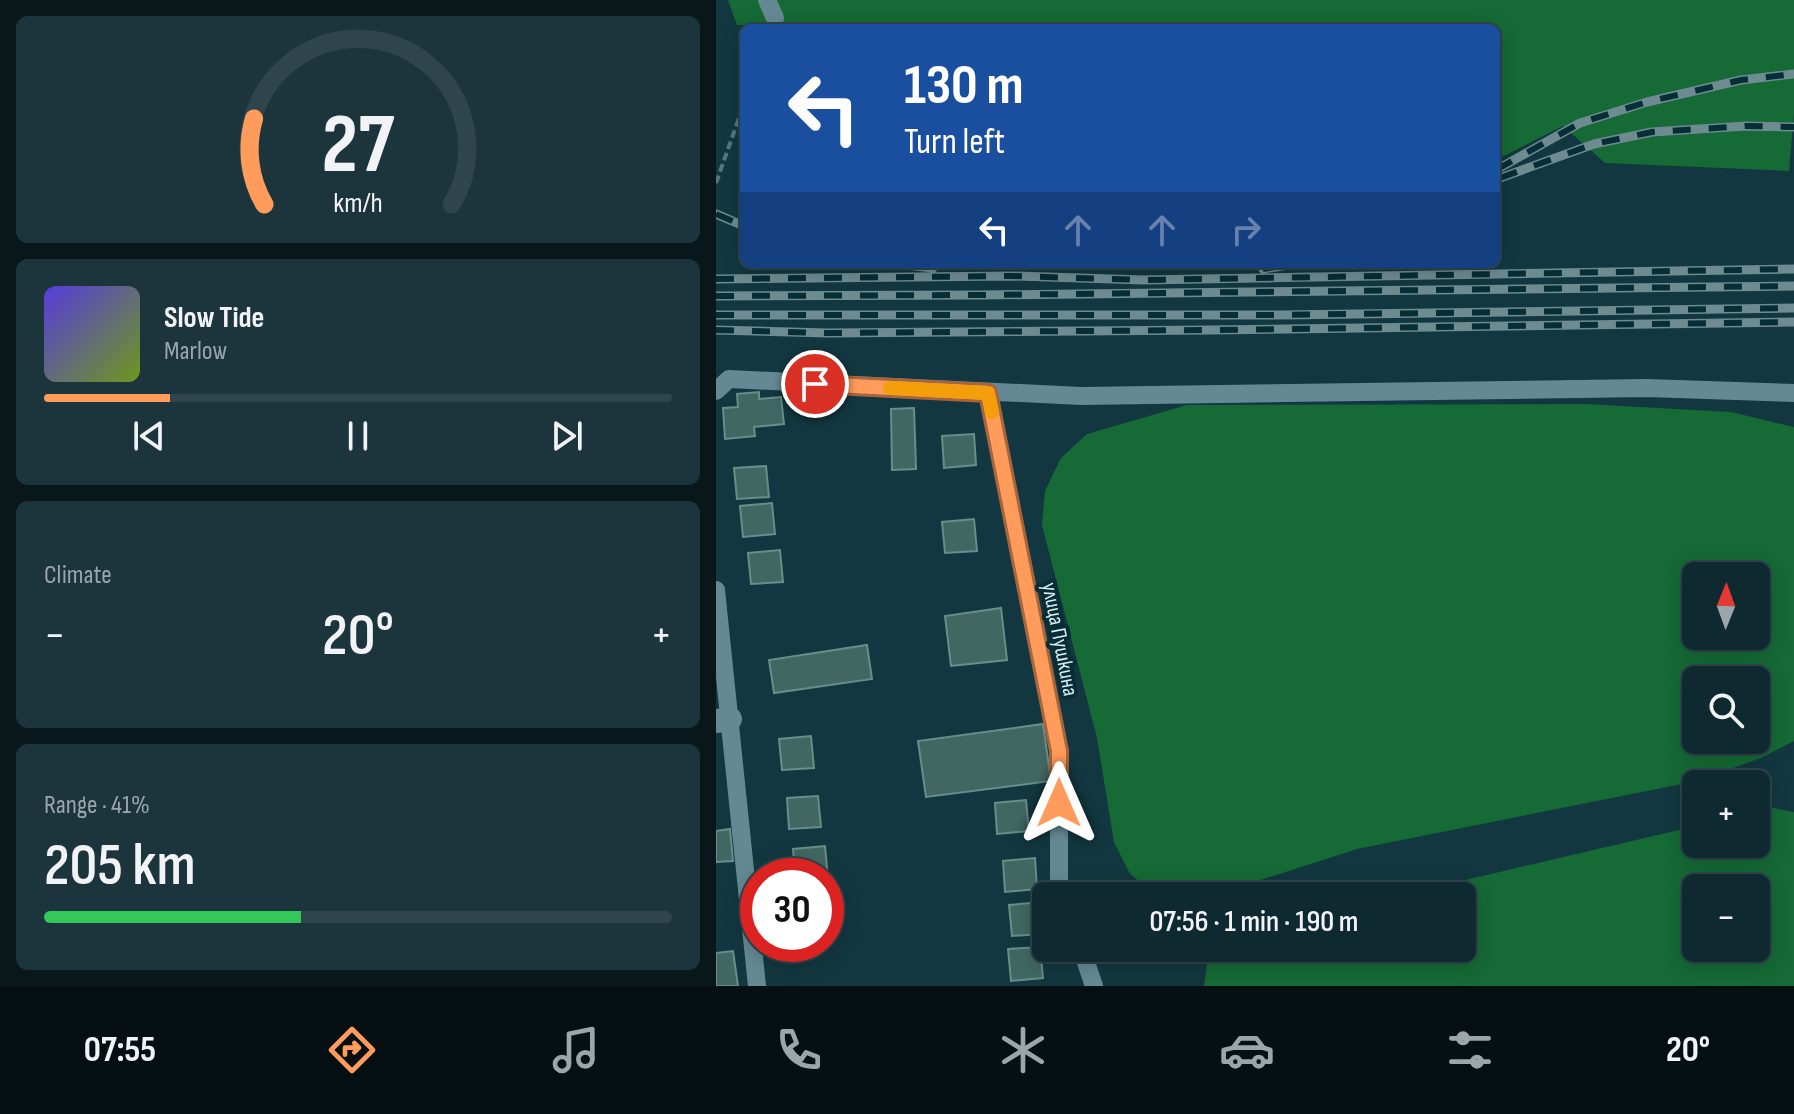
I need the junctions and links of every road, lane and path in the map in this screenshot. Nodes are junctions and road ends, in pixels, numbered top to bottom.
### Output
1 (767, 0) edge
2 (775, 18) dead end
3 (740, 115) edge
4 (716, 183) edge
5 (716, 391) edge
6 (988, 393) junction
7 (1794, 393) edge
8 (716, 590) edge
9 (723, 720) edge
10 (1060, 882) edge
11 (1086, 962) edge
12 (757, 986) edge
13 (1094, 986) edge

1 - 2 street
3 - 4 path
5 - 6 street
6 - 7 street
6 - 10 street, улица Пушкина
8 - 9 street
9 - 12 street
11 - 13 street

